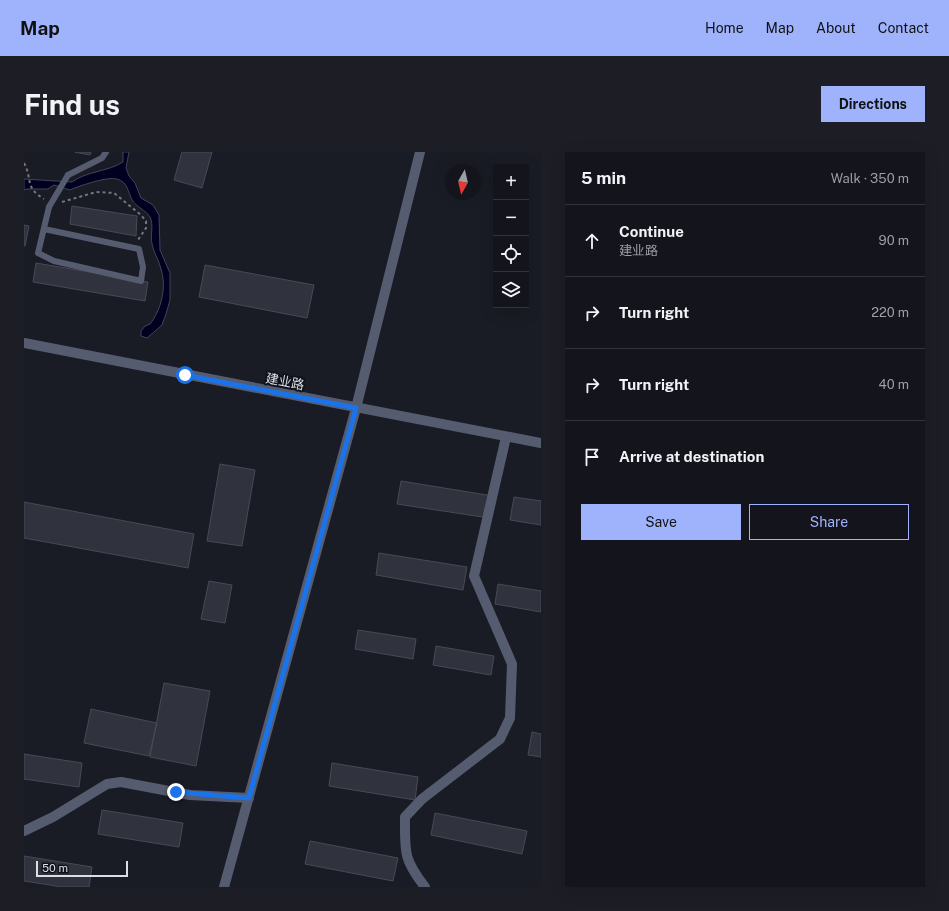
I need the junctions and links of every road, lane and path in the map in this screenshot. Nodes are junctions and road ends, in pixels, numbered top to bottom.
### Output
1 (106, 152) edge
2 (420, 152) edge
3 (24, 163) edge
4 (46, 200) dead end
5 (59, 202) dead end
6 (44, 229) junction
7 (133, 248) junction
8 (24, 343) edge
9 (356, 408) junction
10 (506, 437) junction
11 (541, 443) edge
12 (249, 798) junction
13 (24, 831) edge
14 (224, 887) edge
15 (425, 887) edge

1 - 6 lane, bridge
2 - 9 street
3 - 4 path
5 - 7 path
6 - 7 lane
6 - 7 lane
8 - 9 street, 建业路
9 - 10 street, 建业路
9 - 12 street
10 - 11 street, 建业路
10 - 15 street
12 - 13 street
12 - 14 street

